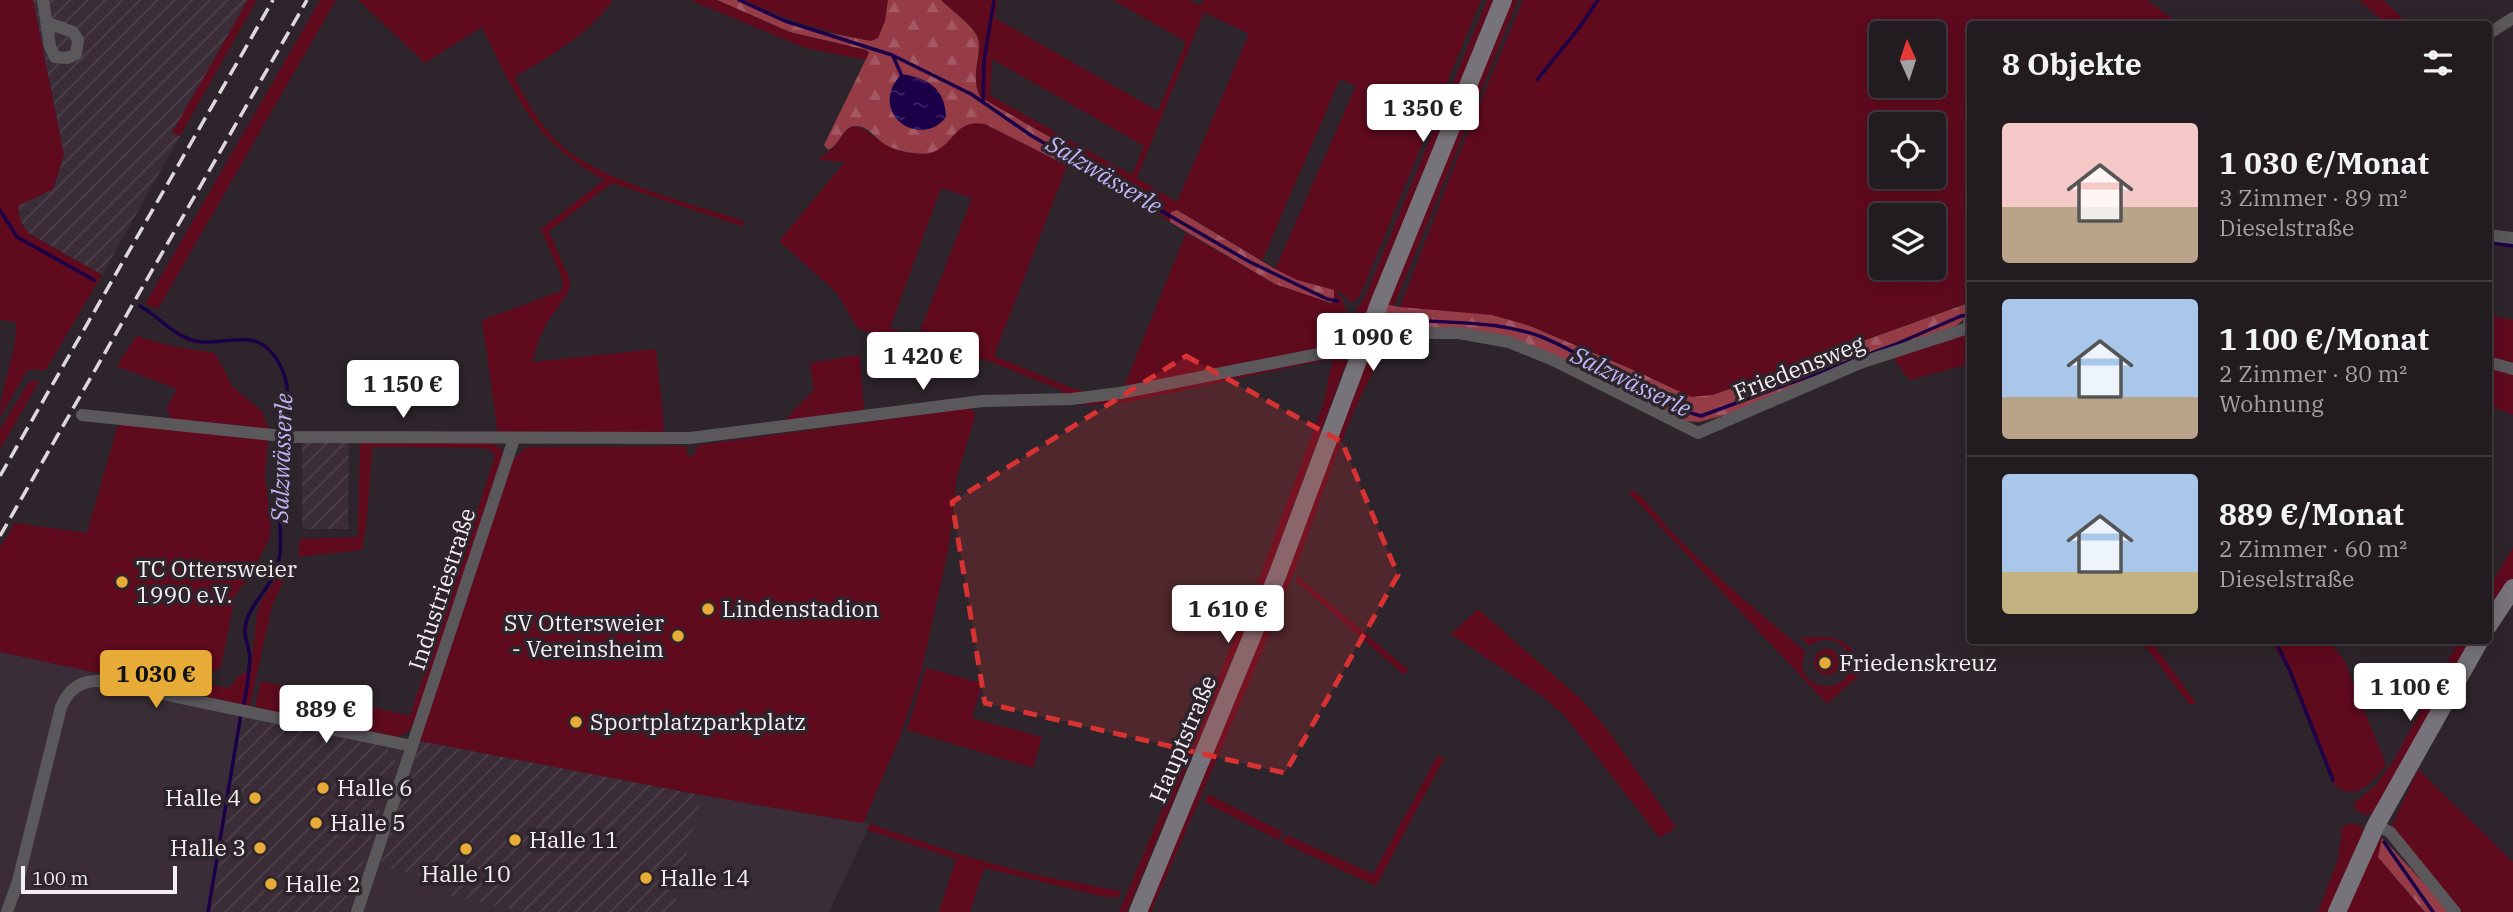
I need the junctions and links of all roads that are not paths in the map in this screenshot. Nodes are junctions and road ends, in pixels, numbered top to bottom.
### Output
1 (43, 0) edge
2 (1503, 0) edge
3 (2513, 18) edge
4 (48, 23) dead end
5 (2492, 31) edge
6 (2492, 235) edge
7 (2513, 238) edge
8 (1967, 324) edge
9 (1363, 345) junction
10 (2494, 364) dead end
11 (2513, 369) edge
12 (82, 415) dead end
13 (514, 439) junction
14 (2513, 588) edge
15 (2492, 620) edge
16 (2478, 644) edge
17 (412, 746) junction
18 (2376, 825) junction
19 (7, 912) edge
20 (357, 912) edge
21 (1138, 912) edge
22 (2337, 912) edge
23 (2455, 912) edge

1 - 4 street
2 - 9 street, Hauptstraße
3 - 5 street
6 - 7 street
8 - 9 street, Friedensweg
9 - 13 street, Friedensweg
9 - 21 street, Hauptstraße
10 - 11 street
12 - 13 street, Friedensweg
13 - 17 street, Industriestraße
14 - 15 street
16 - 18 street
17 - 19 street
17 - 20 street, Industriestraße
18 - 22 street
18 - 23 street

